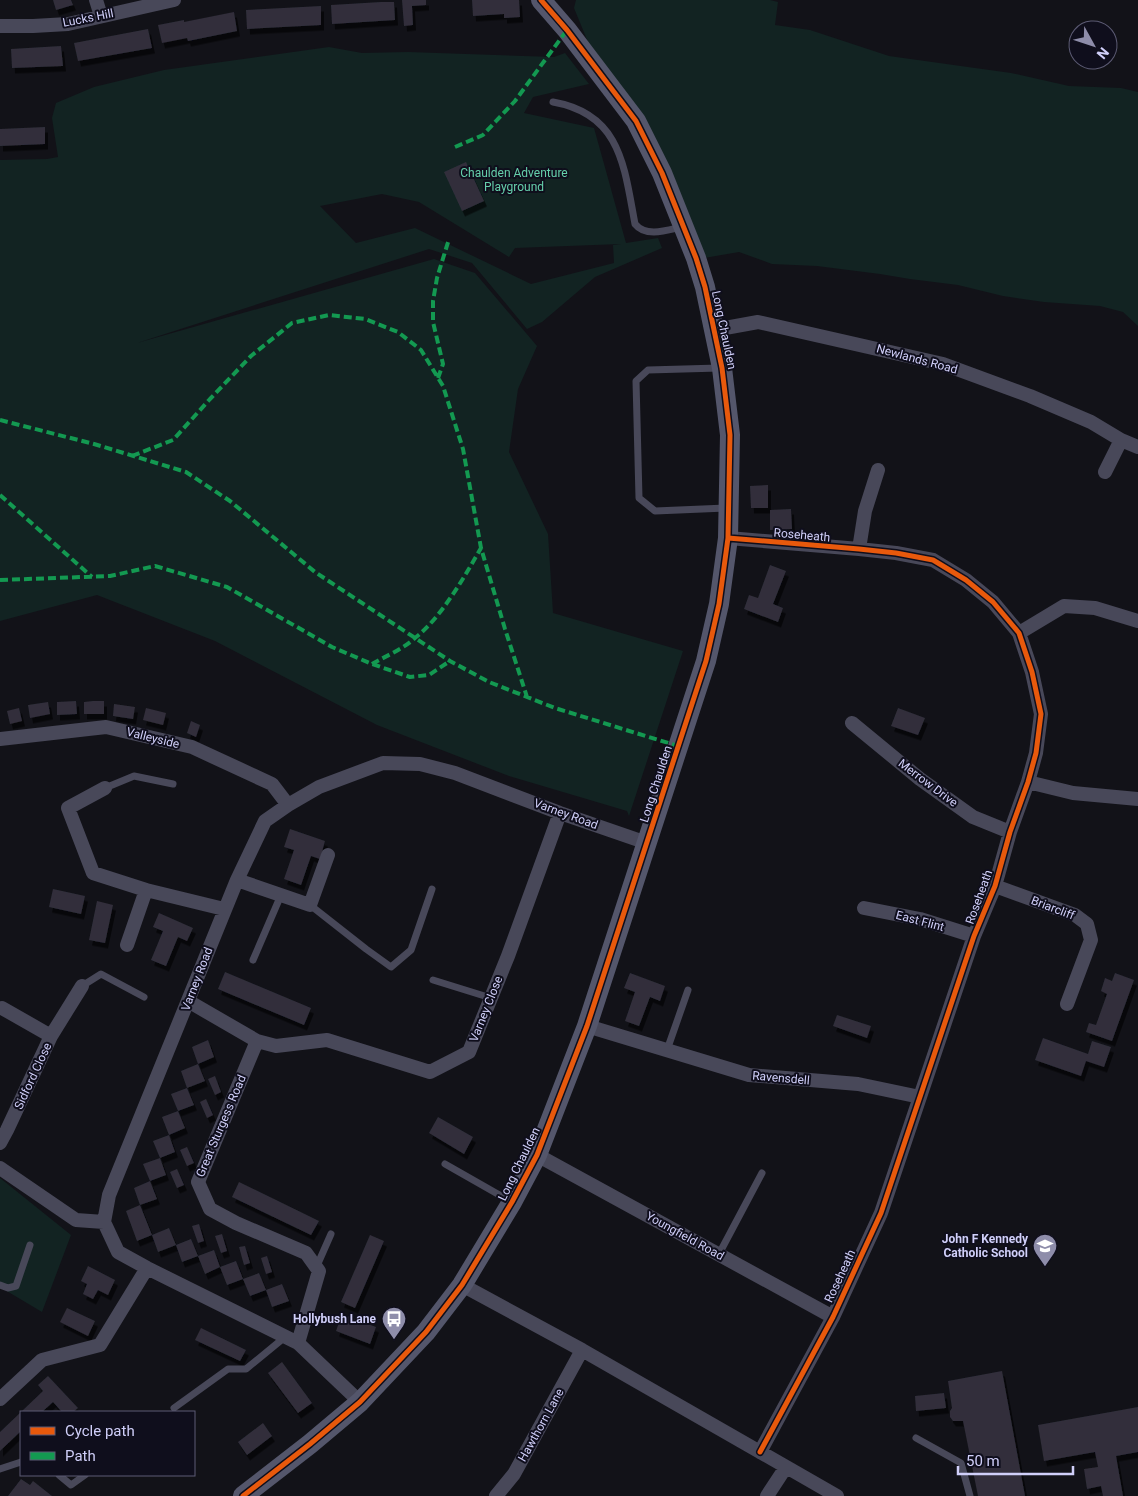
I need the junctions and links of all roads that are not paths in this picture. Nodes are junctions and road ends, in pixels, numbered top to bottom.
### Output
1 (96, 0) edge
2 (174, 0) edge
3 (541, 0) edge
4 (101, 16) junction
5 (0, 26) edge
6 (553, 102) dead end
7 (685, 227) junction
8 (714, 330) junction
9 (722, 368) junction
10 (1121, 440) junction
11 (1138, 447) edge
12 (878, 470) dead end
13 (1105, 472) dead end
14 (729, 508) junction
15 (728, 538) junction
16 (859, 549) junction
17 (1138, 621) edge
18 (1019, 633) junction
19 (852, 723) dead end
20 (0, 739) edge
21 (1028, 782) junction
22 (173, 784) dead end
23 (105, 788) joint
24 (1138, 799) edge
25 (288, 805) junction
26 (560, 813) junction
27 (1010, 832) junction
28 (647, 842) junction
29 (328, 855) dead end
30 (237, 880) junction
31 (995, 886) junction
32 (432, 889) dead end
33 (146, 890) junction
34 (281, 895) junction
35 (310, 905) junction
36 (864, 908) dead end
37 (224, 909) junction
38 (974, 936) junction
39 (127, 945) dead end
40 (253, 960) dead end
41 (433, 980) dead end
42 (82, 986) joint
43 (688, 990) dead end
44 (144, 997) dead end
45 (491, 998) junction
46 (188, 1001) junction
47 (1067, 1004) dead end
48 (2, 1008) dead end
49 (587, 1026) junction
50 (51, 1036) junction
51 (257, 1041) junction
52 (667, 1050) junction
53 (920, 1096) junction
54 (0, 1143) edge
55 (537, 1155) junction
56 (444, 1164) dead end
57 (0, 1168) edge
58 (762, 1173) dead end
59 (512, 1202) junction
60 (104, 1222) junction
61 (331, 1234) dead end
62 (30, 1245) dead end
63 (719, 1254) junction
64 (147, 1268) junction
65 (316, 1268) junction
66 (462, 1285) junction
67 (0, 1286) edge
68 (832, 1317) junction
69 (285, 1337) junction
70 (298, 1343) junction
71 (582, 1350) junction
72 (0, 1399) edge
73 (360, 1402) junction
74 (174, 1408) dead end
75 (916, 1438) dead end
76 (760, 1452) junction
77 (20, 1462) edge
78 (786, 1467) junction
79 (0, 1469) edge
80 (60, 1476) edge
81 (84, 1476) edge
82 (243, 1496) edge
83 (496, 1496) edge
84 (768, 1496) edge
85 (837, 1496) edge
86 (970, 1496) edge

1 - 4 street
2 - 4 street, Lucks Hill
3 - 7 street, Long Chaulden
4 - 5 street, Lucks Hill
6 - 7 lane
7 - 8 street, Long Chaulden
8 - 9 street, Long Chaulden
8 - 10 street, Newlands Road
9 - 14 street, Long Chaulden
9 - 14 lane
10 - 11 street, Newlands Road
10 - 13 street
12 - 16 street
14 - 15 street, Long Chaulden
15 - 16 street, Roseheath
15 - 28 street, Long Chaulden
16 - 18 street, Roseheath
17 - 18 street
18 - 21 street, Roseheath
19 - 27 street, Merrow Drive
20 - 25 street, Valleyside
21 - 24 street
21 - 27 street, Roseheath
22 - 23 lane
23 - 33 street
25 - 26 street, Varney Road
25 - 30 street, Varney Road
26 - 28 street, Varney Road
26 - 45 street, Varney Close
27 - 31 street, Roseheath
28 - 49 street, Long Chaulden
29 - 35 street
30 - 34 street
30 - 37 street, Varney Road
31 - 38 street, Roseheath
31 - 47 street, Briarcliff
32 - 35 lane
33 - 37 street
33 - 39 street
34 - 35 street
34 - 40 lane
36 - 38 street, East Flint
37 - 46 street, Varney Road
38 - 53 street, Roseheath
41 - 45 lane
42 - 44 lane
42 - 50 street, Sidford Close
43 - 52 lane
45 - 51 street, Varney Close
46 - 51 street
46 - 60 street, Varney Road
48 - 50 street, Sidford Close
49 - 52 street, Ravensdell
49 - 55 street, Long Chaulden
50 - 54 street, Sidford Close
51 - 65 street, Great Sturgess Road
52 - 53 street, Ravensdell
53 - 68 street, Roseheath
55 - 59 street, Long Chaulden
55 - 63 street, Youngfield Road
56 - 59 lane
57 - 60 street
58 - 63 lane
59 - 66 street, Long Chaulden
60 - 64 street
61 - 65 lane
62 - 67 lane
63 - 68 street, Youngfield Road
64 - 69 street
64 - 72 street
65 - 70 street
66 - 71 street
66 - 73 street, Long Chaulden
68 - 76 street, Roseheath
69 - 70 street
69 - 74 lane
70 - 73 street
71 - 76 street
71 - 83 street, Hawthorn Lane
73 - 82 street, Long Chaulden
75 - 86 lane
76 - 78 street
77 - 79 lane
78 - 84 street
78 - 85 street
80 - 81 lane

